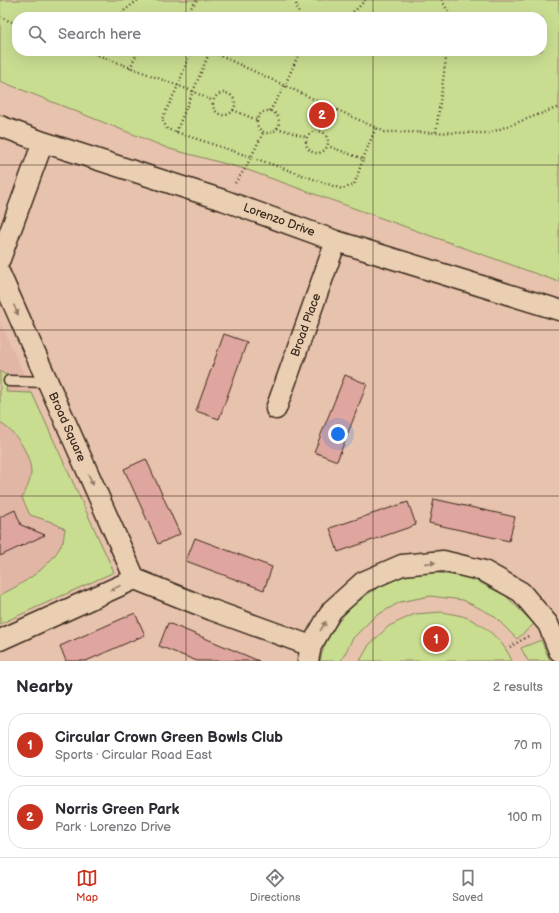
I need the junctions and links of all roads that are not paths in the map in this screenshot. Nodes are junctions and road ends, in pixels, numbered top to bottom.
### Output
1 (0, 126) edge
2 (43, 142) junction
3 (336, 240) junction
4 (0, 259) edge
5 (0, 274) edge
6 (559, 310) edge
7 (9, 381) dead end
8 (48, 382) junction
9 (276, 409) dead end
10 (135, 579) junction
11 (553, 622) edge
12 (0, 640) edge
13 (559, 651) edge
14 (309, 654) edge

1 - 2 street, Lorenzo Drive
2 - 3 street, Lorenzo Drive
2 - 4 street
3 - 6 street, Lorenzo Drive
3 - 9 street, Broad Place
5 -> 8 street, Broad Square
7 - 8 lane
8 -> 10 street, Broad Square
10 -> 12 street
10 - 14 street
11 - 13 street
14 -> 11 street

